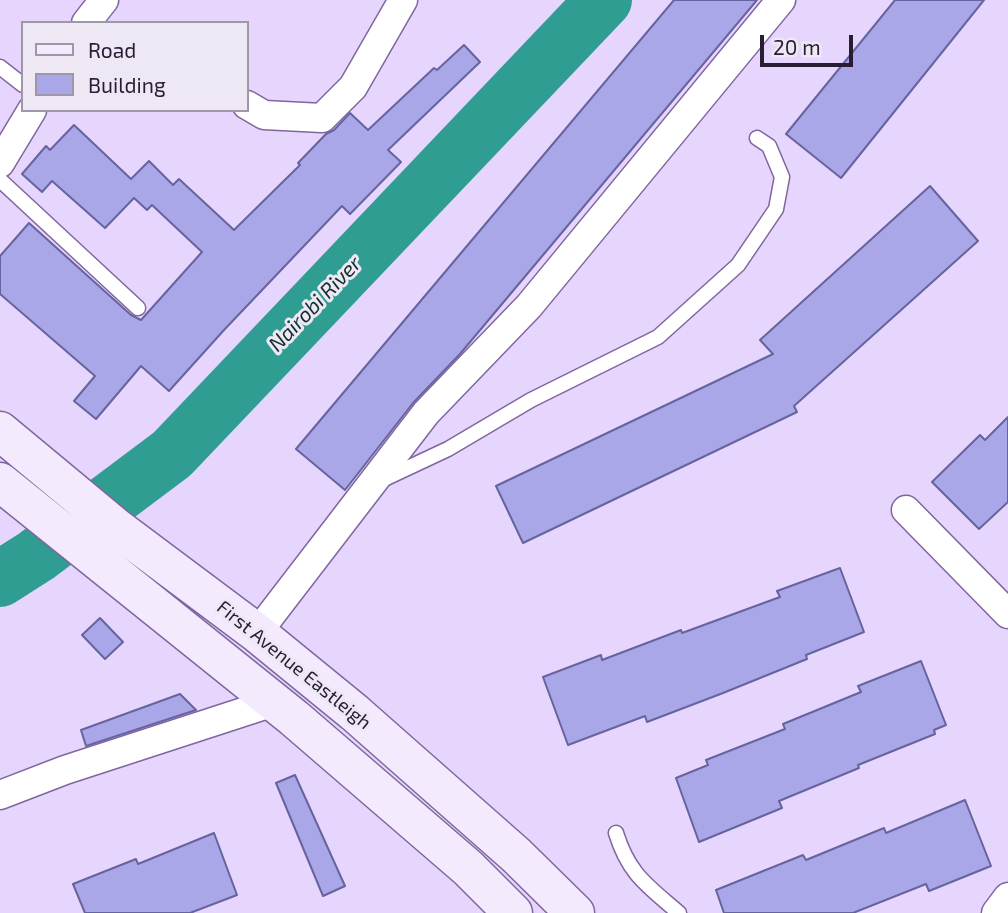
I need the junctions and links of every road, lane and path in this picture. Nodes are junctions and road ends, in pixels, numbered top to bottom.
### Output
1 (403, 0) edge
2 (781, 0) edge
3 (0, 67) edge
4 (21, 83) edge
5 (248, 106) edge
6 (31, 112) edge
7 (757, 138) dead end
8 (0, 163) edge
9 (0, 180) edge
10 (138, 308) dead end
11 (0, 432) edge
12 (372, 485) junction
13 (6, 486) edge
14 (906, 510) dead end
15 (1008, 614) edge
16 (257, 633) junction
17 (274, 702) junction
18 (0, 795) edge
19 (616, 833) dead end
20 (1008, 897) edge
21 (513, 913) edge
22 (575, 913) edge
23 (680, 913) edge
24 (996, 913) edge

1 - 5 street
2 - 12 street
3 - 4 lane
6 - 8 street
7 - 12 lane
9 - 10 lane
11 - 16 main road, First Avenue Eastleigh
12 - 16 street
13 - 17 main road
14 - 15 street
16 - 22 main road, First Avenue Eastleigh
17 - 18 street
17 - 21 main road
19 - 23 lane
20 - 24 street

